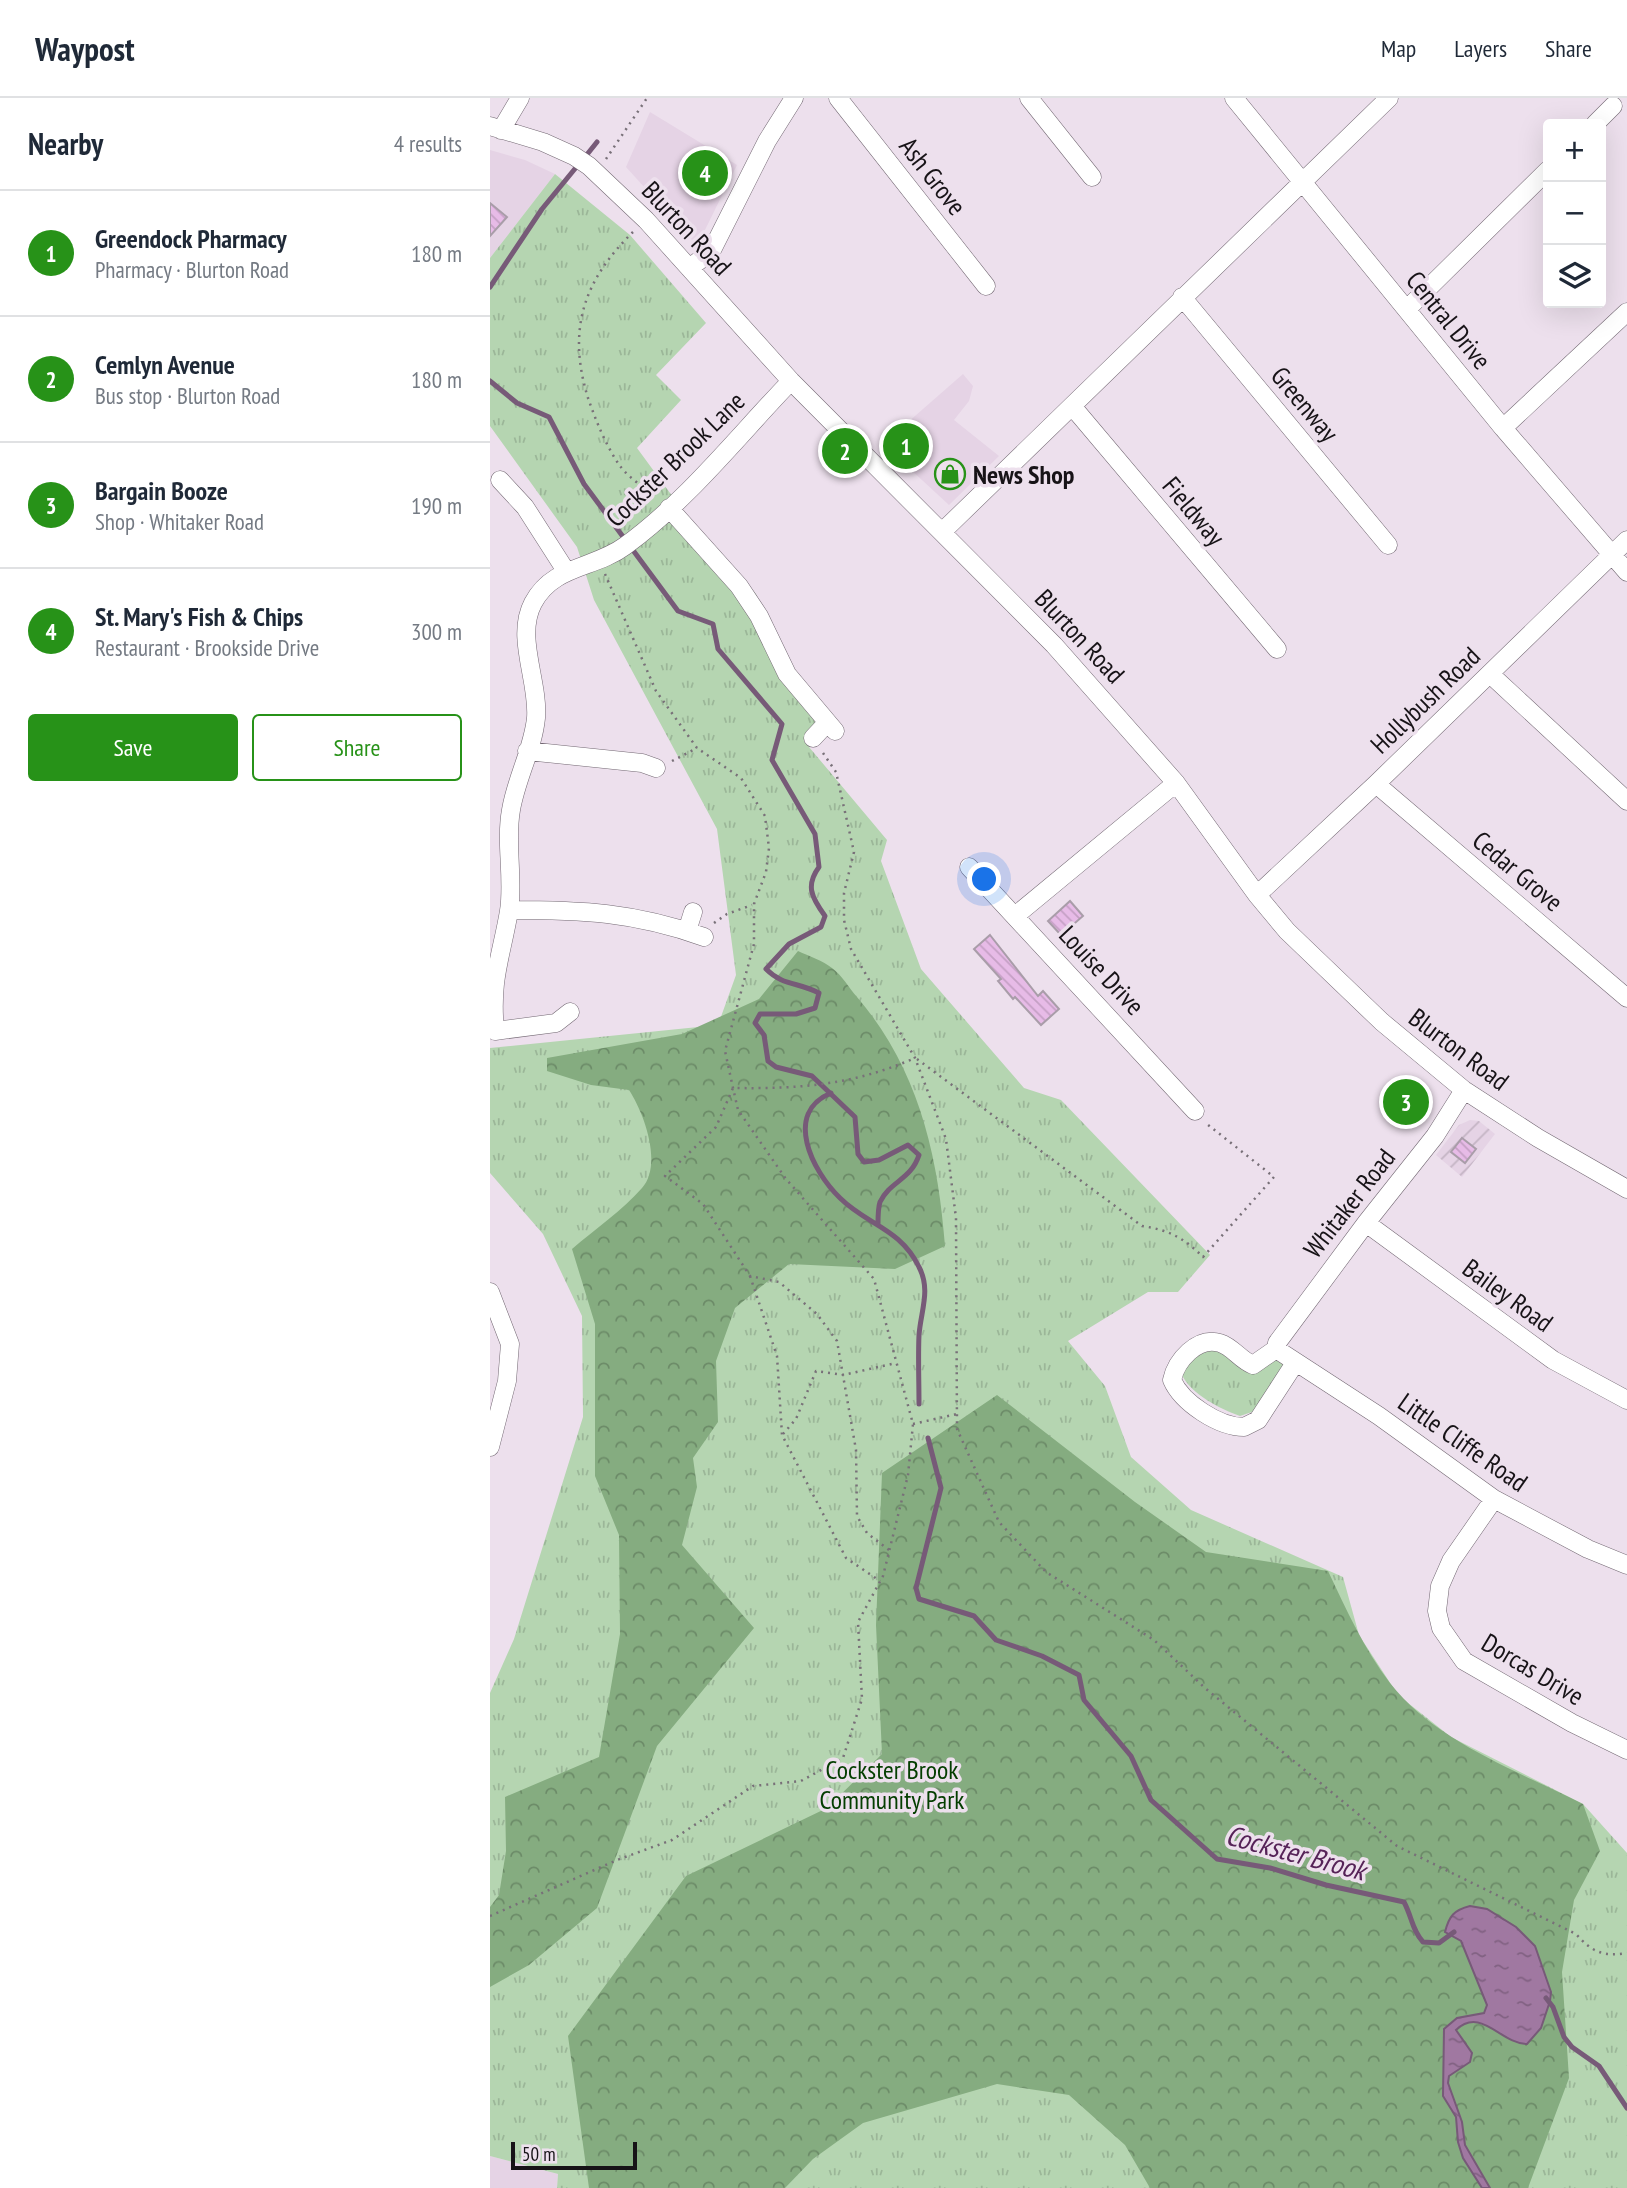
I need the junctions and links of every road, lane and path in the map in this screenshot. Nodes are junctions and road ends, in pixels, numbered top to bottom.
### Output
1 (520, 98) edge
2 (647, 98) edge
3 (794, 98) edge
4 (838, 98) edge
5 (1029, 98) edge
6 (1234, 98) edge
7 (1389, 98) edge
8 (1613, 106) dead end
9 (1600, 119) edge
10 (496, 128) edge
11 (587, 165) junction
12 (1543, 175) edge
13 (1092, 177) dead end
14 (1302, 183) junction
15 (646, 220) junction
16 (689, 268) junction
17 (986, 286) dead end
18 (1182, 297) junction
19 (1407, 309) junction
20 (1627, 312) edge
21 (791, 381) junction
22 (1072, 406) junction
23 (1503, 428) junction
24 (500, 480) dead end
25 (668, 508) junction
26 (942, 533) junction
27 (1627, 540) edge
28 (1388, 545) dead end
29 (1611, 556) junction
30 (601, 561) junction
31 (566, 571) junction
32 (1627, 572) edge
33 (1277, 649) dead end
34 (1490, 674) junction
35 (813, 738) joint
36 (698, 748) junction
37 (527, 751) junction
38 (648, 760) joint
39 (1177, 783) junction
40 (1376, 784) junction
41 (1627, 801) edge
42 (970, 867) dead end
43 (1256, 895) junction
44 (754, 904) junction
45 (509, 910) junction
46 (693, 912) dead end
47 (1015, 916) junction
48 (696, 934) junction
49 (1627, 998) edge
50 (570, 1012) dead end
51 (915, 1058) junction
52 (733, 1088) junction
53 (1464, 1090) junction
54 (1195, 1111) joint
55 (1627, 1189) edge
56 (1366, 1223) junction
57 (750, 1276) junction
58 (490, 1292) edge
59 (1276, 1349) junction
60 (897, 1363) junction
61 (1295, 1363) junction
62 (843, 1376) junction
63 (499, 1381) edge
64 (1627, 1400) edge
65 (957, 1414) junction
66 (913, 1424) junction
67 (782, 1436) junction
68 (490, 1447) edge
69 (1494, 1499) junction
70 (889, 1550) junction
71 (1627, 1565) edge
72 (880, 1581) junction
73 (1627, 1750) edge
74 (490, 1916) edge
75 (1627, 1953) edge

1 - 10 street
2 - 11 path
3 - 16 street
4 - 17 street, Ash Grove
5 - 13 street
6 - 14 street, Central Drive
7 - 14 street
8 - 9 street
10 - 11 street, Blurton Road
11 - 15 street, Blurton Road
12 - 19 street
14 - 18 street
14 - 19 street, Central Drive
15 - 16 street, Blurton Road
15 - 25 path
16 - 21 street, Blurton Road
18 - 22 street
18 - 28 street, Greenway
19 - 23 street, Central Drive
20 - 23 street
21 - 25 street, Cockster Brook Lane
21 - 26 street, Blurton Road
22 - 26 street
22 - 33 street, Fieldway
23 - 29 street, Central Drive
24 - 31 street
25 - 30 street, Cockster Brook Lane
25 - 35 street
26 - 39 street, Blurton Road
27 - 29 street, Hollybush Road
29 - 32 street, Central Drive
29 - 34 street, Hollybush Road
30 - 31 street, Cockster Brook Lane
30 - 36 path
31 - 37 street, Cockster Brook Lane
34 - 40 street, Hollybush Road
34 - 41 street
35 - 51 path
36 - 38 path
36 - 44 path
37 - 38 street
37 - 45 street, Cockster Brook Lane
39 - 43 street, Blurton Road
39 - 47 street
40 - 43 street, Hollybush Road
40 - 49 street, Cedar Grove
42 - 47 street, Louise Drive
43 - 53 street, Blurton Road
44 - 48 path
44 - 52 path
45 - 48 street
45 - 50 street, Cockster Brook Lane
46 - 48 street
47 - 54 street, Louise Drive
51 - 52 path
51 - 54 path
51 - 65 path
52 - 57 path
52 - 60 path
53 - 55 street, Blurton Road
53 - 56 street, Whitaker Road
56 - 59 street, Whitaker Road
56 - 64 street, Bailey Road
57 - 62 path
57 - 67 path
58 - 63 street
59 - 61 street, Little Cliffe Road
59 - 61 street
60 - 62 path
60 - 66 path
61 - 69 street, Little Cliffe Road
62 - 67 path
62 - 70 path
63 - 68 street
65 - 66 path
65 - 75 path
66 - 70 path
67 - 72 path
69 - 71 street, Little Cliffe Road
69 - 73 street, Dorcas Drive
70 - 72 path
72 - 74 path

